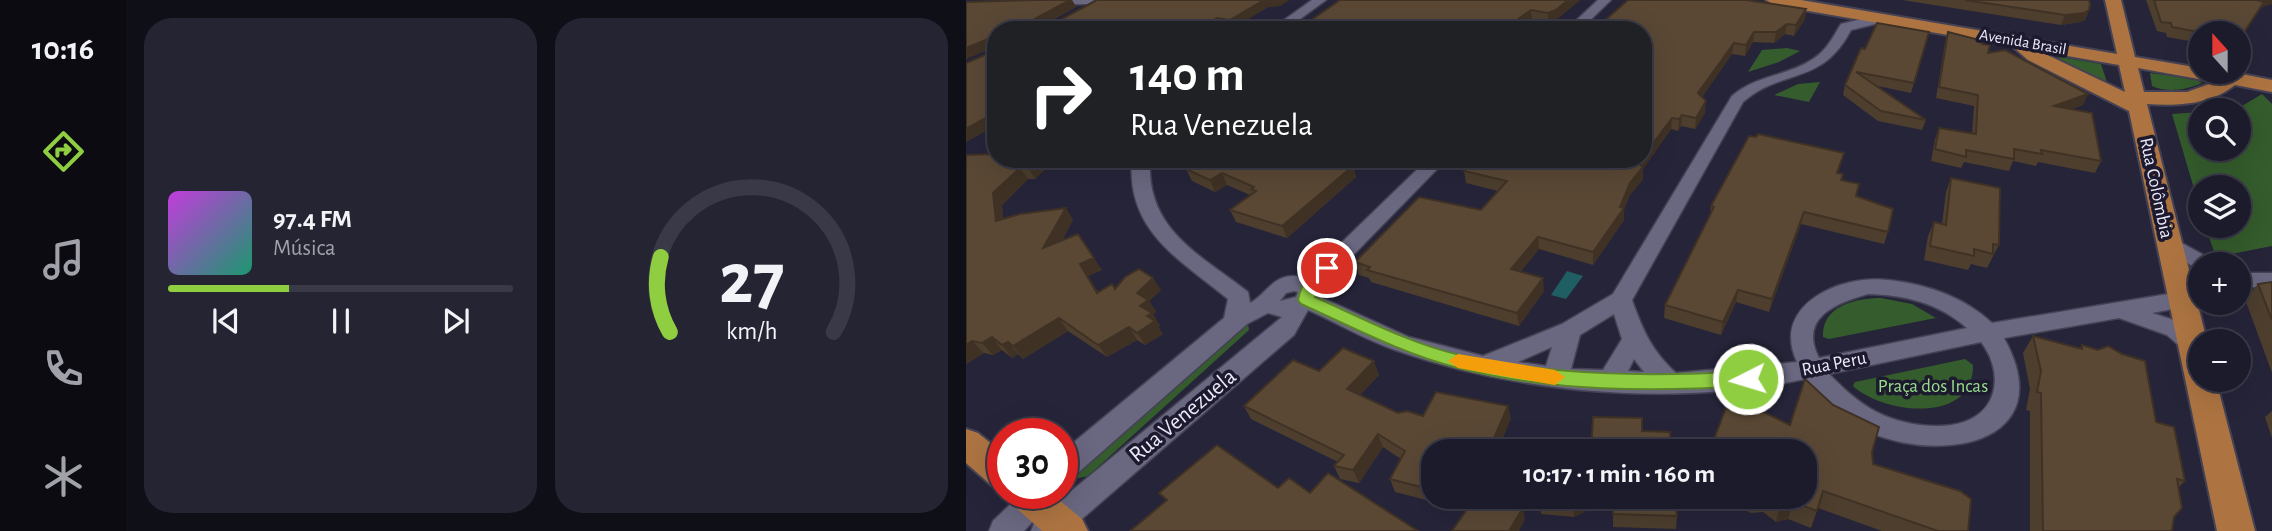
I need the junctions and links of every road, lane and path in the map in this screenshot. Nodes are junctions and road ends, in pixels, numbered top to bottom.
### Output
1 (1088, 0) edge
2 (1104, 0) edge
3 (1320, 0) edge
4 (1605, 0) edge
5 (1774, 0) edge
6 (2113, 0) edge
7 (1037, 2) edge
8 (1841, 4) edge
9 (1080, 12) edge
10 (1882, 18) junction
11 (1289, 21) edge
12 (1582, 21) edge
13 (1846, 27) junction
14 (2010, 40) junction
15 (2123, 52) junction
16 (2188, 58) edge
17 (2188, 64) edge
18 (2272, 71) edge
19 (2251, 72) edge
20 (2251, 78) edge
21 (2224, 84) edge
22 (2272, 86) edge
23 (2137, 103) junction
24 (1139, 168) edge
25 (1429, 168) edge
26 (2167, 241) junction
27 (2188, 254) edge
28 (1214, 275) junction
29 (2251, 280) edge
30 (2272, 280) edge
31 (1305, 297) junction
32 (1620, 300) junction
33 (2180, 300) junction
34 (1269, 301) junction
35 (2119, 310) junction
36 (1234, 322) junction
37 (2188, 329) edge
38 (1570, 330) junction
39 (1986, 333) junction
40 (1634, 339) junction
41 (2188, 340) edge
42 (1482, 366) junction
43 (1809, 369) junction
44 (1558, 378) junction
45 (1611, 380) junction
46 (1671, 383) junction
47 (2203, 392) edge
48 (966, 443) edge
49 (1078, 455) edge
50 (987, 461) edge
51 (1045, 512) edge
52 (1004, 531) edge
53 (2236, 531) edge

1 - 7 street
2 - 9 street
3 - 11 street
4 - 12 street
5 - 8 main road, Avenida Brasil
6 - 15 main road, Rua Colômbia
8 - 10 main road, Avenida Brasil
8 - 13 street
8 - 15 main road, Avenida Brasil
10 - 13 street
10 - 14 main road, Avenida Brasil
13 - 32 street
14 - 15 main road, Avenida Brasil
14 - 23 main road
15 - 16 main road, Avenida Brasil
15 - 17 main road, Avenida Brasil
15 - 23 main road, Rua Colômbia
18 - 19 main road, Avenida Brasil
20 - 22 main road, Avenida Brasil
21 - 23 main road
23 - 26 main road, Rua Colômbia
24 - 28 street
25 - 31 street, Rua Venezuela
26 - 27 street
26 - 33 main road, Rua Colômbia
28 - 34 street
28 - 36 street
29 - 30 street
31 - 34 street
31 - 42 street, Rua Peru
31 - 51 street, Rua Venezuela
32 - 38 street
32 - 40 street
33 - 35 street, Rua Peru
33 - 37 main road, Rua Colômbia
34 - 36 street, Rua Venezuela
35 - 39 street, Rua Peru
35 - 41 street, Rua Peru
36 - 49 street, Rua Venezuela
38 - 42 street
38 - 44 street
39 - 43 street, Rua Peru
39 - 43 street
39 - 43 street
40 - 45 street
40 - 46 street
42 - 44 street, Rua Peru
43 - 46 street, Rua Peru
44 - 45 street, Rua Peru
45 - 46 street, Rua Peru
47 - 53 main road, Rua Colômbia
48 - 50 main road
51 - 52 street, Rua Venezuela

